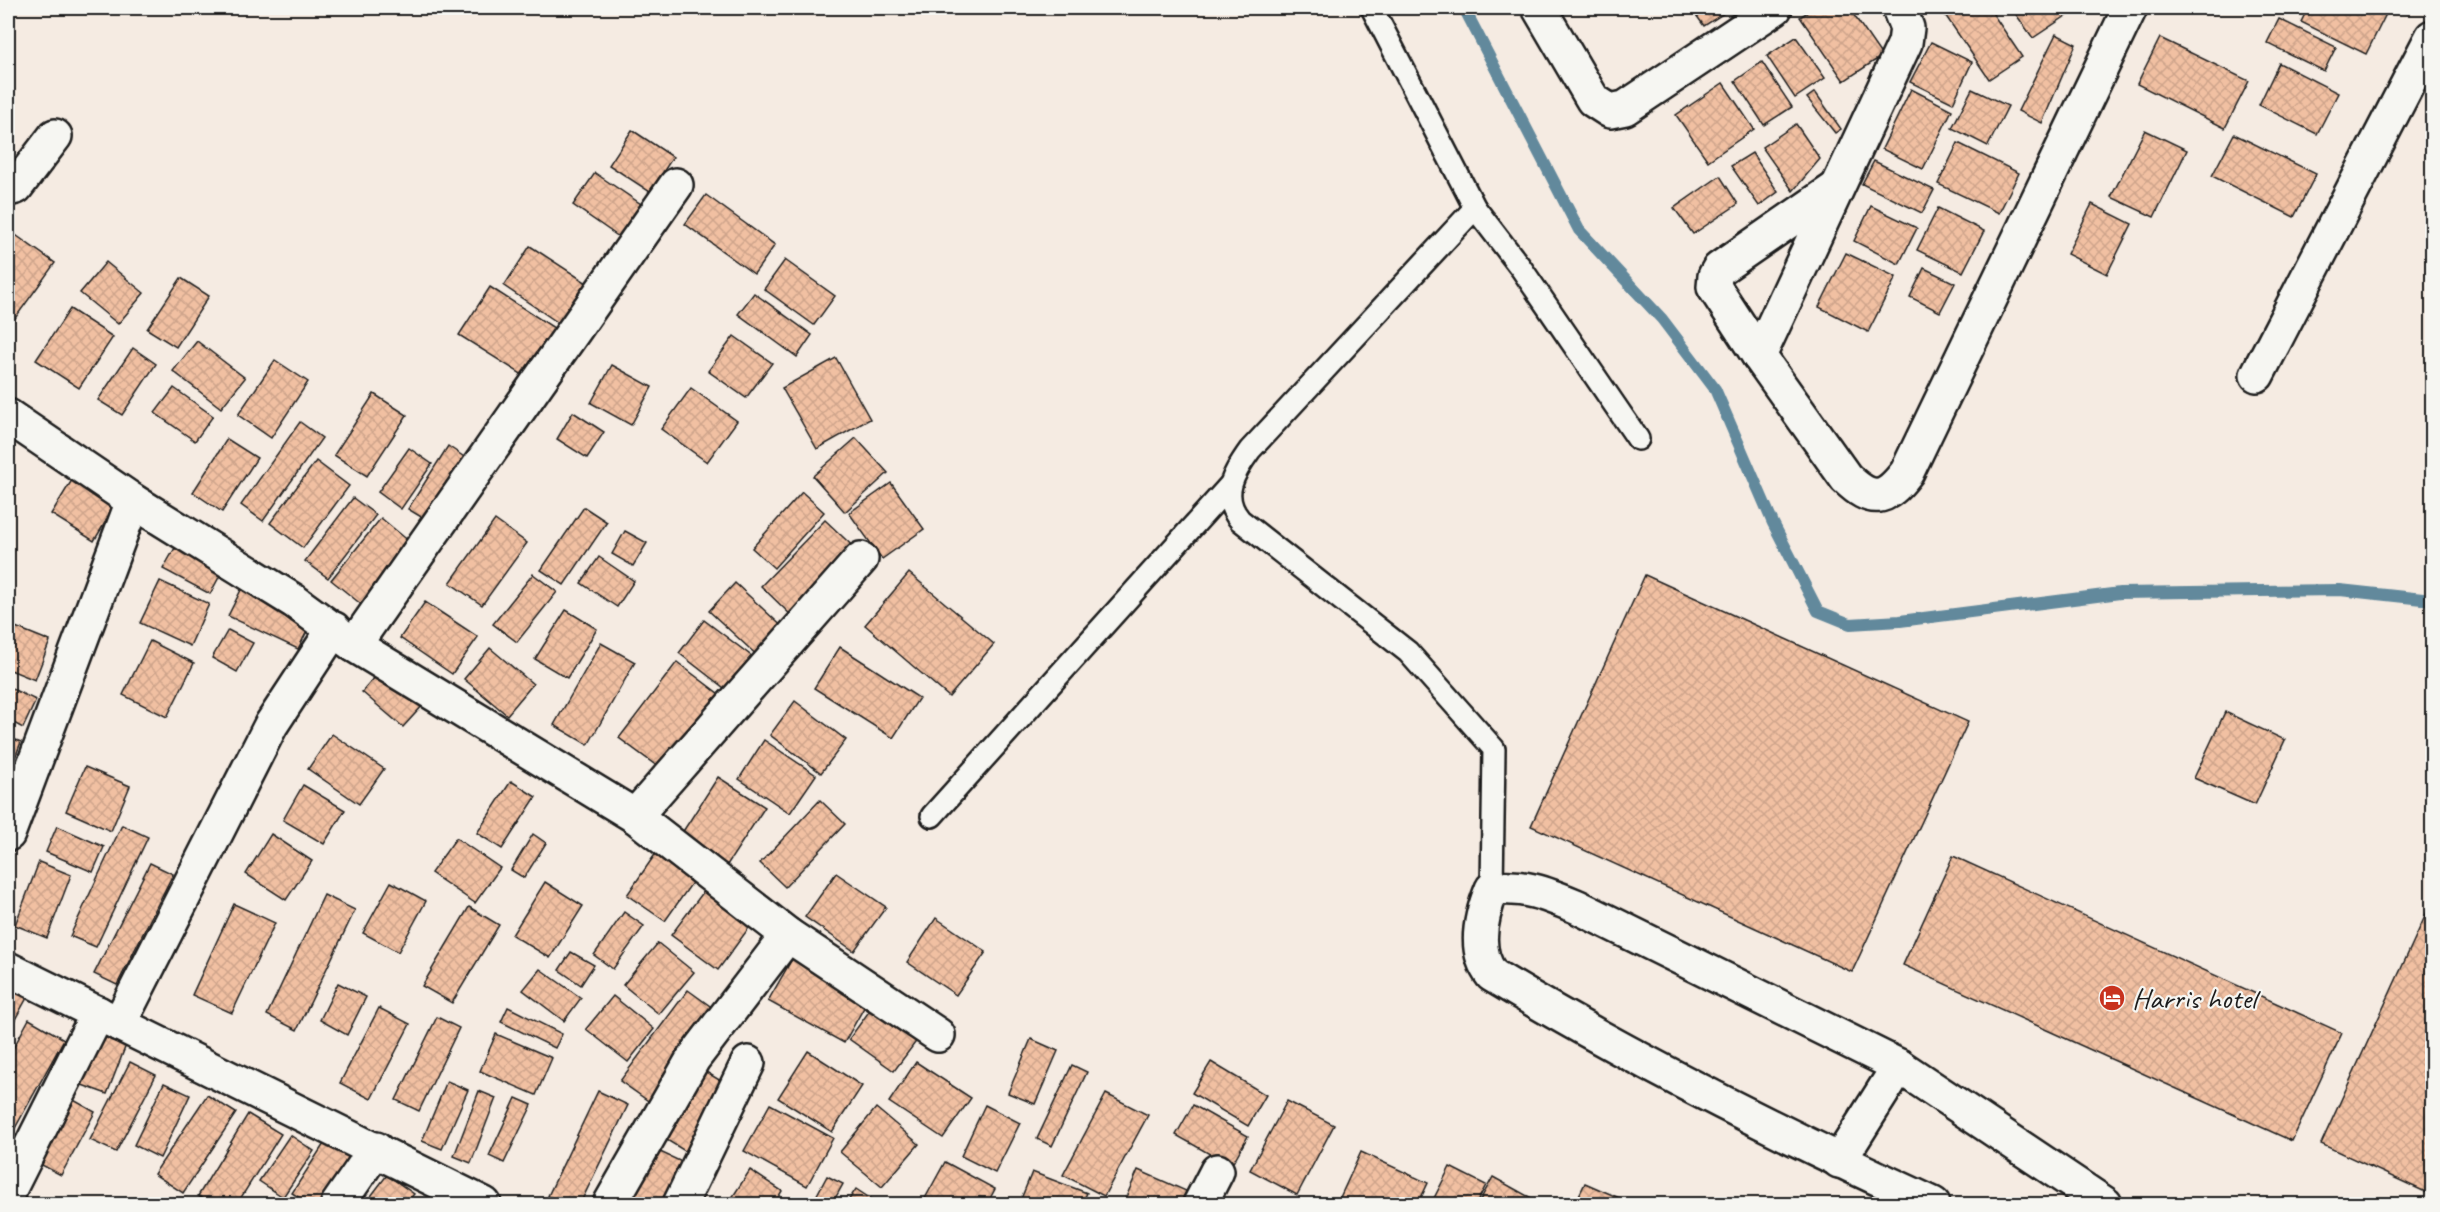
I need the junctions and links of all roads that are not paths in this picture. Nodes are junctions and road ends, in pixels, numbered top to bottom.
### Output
1 (1372, 8) edge
2 (1539, 8) edge
3 (1775, 8) edge
4 (1899, 8) edge
5 (2130, 8) edge
6 (2433, 37) edge
7 (55, 136) dead end
8 (676, 185) dead end
9 (8, 189) edge
10 (1835, 189) junction
11 (1475, 208) junction
12 (1759, 356) junction
13 (2257, 375) dead end
14 (8, 416) edge
15 (1638, 439) dead end
16 (1230, 485) junction
17 (133, 501) junction
18 (861, 559) dead end
19 (344, 637) junction
20 (635, 816) junction
21 (932, 816) dead end
22 (8, 834) edge
23 (1492, 889) junction
24 (788, 935) junction
25 (8, 969) edge
26 (108, 1018) junction
27 (938, 1035) dead end
28 (748, 1064) dead end
29 (1899, 1066) junction
30 (375, 1149) junction
31 (1839, 1161) junction
32 (1217, 1171) dead end
33 (8, 1192) edge
34 (477, 1203) edge
35 (338, 1204) edge
36 (610, 1204) edge
37 (680, 1204) edge
38 (1200, 1204) edge
39 (1933, 1204) edge
40 (2105, 1204) edge

1 - 11 lane
2 - 3 street
4 - 10 street
5 - 12 street
6 - 13 street
7 - 9 street
8 - 19 street
10 - 12 street
10 - 12 street
11 - 15 lane
11 - 16 lane
14 - 17 street
16 - 21 lane
16 - 23 lane
17 - 19 street
17 - 22 street
18 - 20 street
19 - 20 street
19 - 26 street
20 - 24 street
23 - 29 street
23 - 31 street
24 - 27 street
24 - 36 street
25 - 26 street
26 - 30 street
26 - 33 street
28 - 37 street
29 - 31 street
29 - 40 street
30 - 34 street
30 - 35 street
31 - 39 street
32 - 38 street

